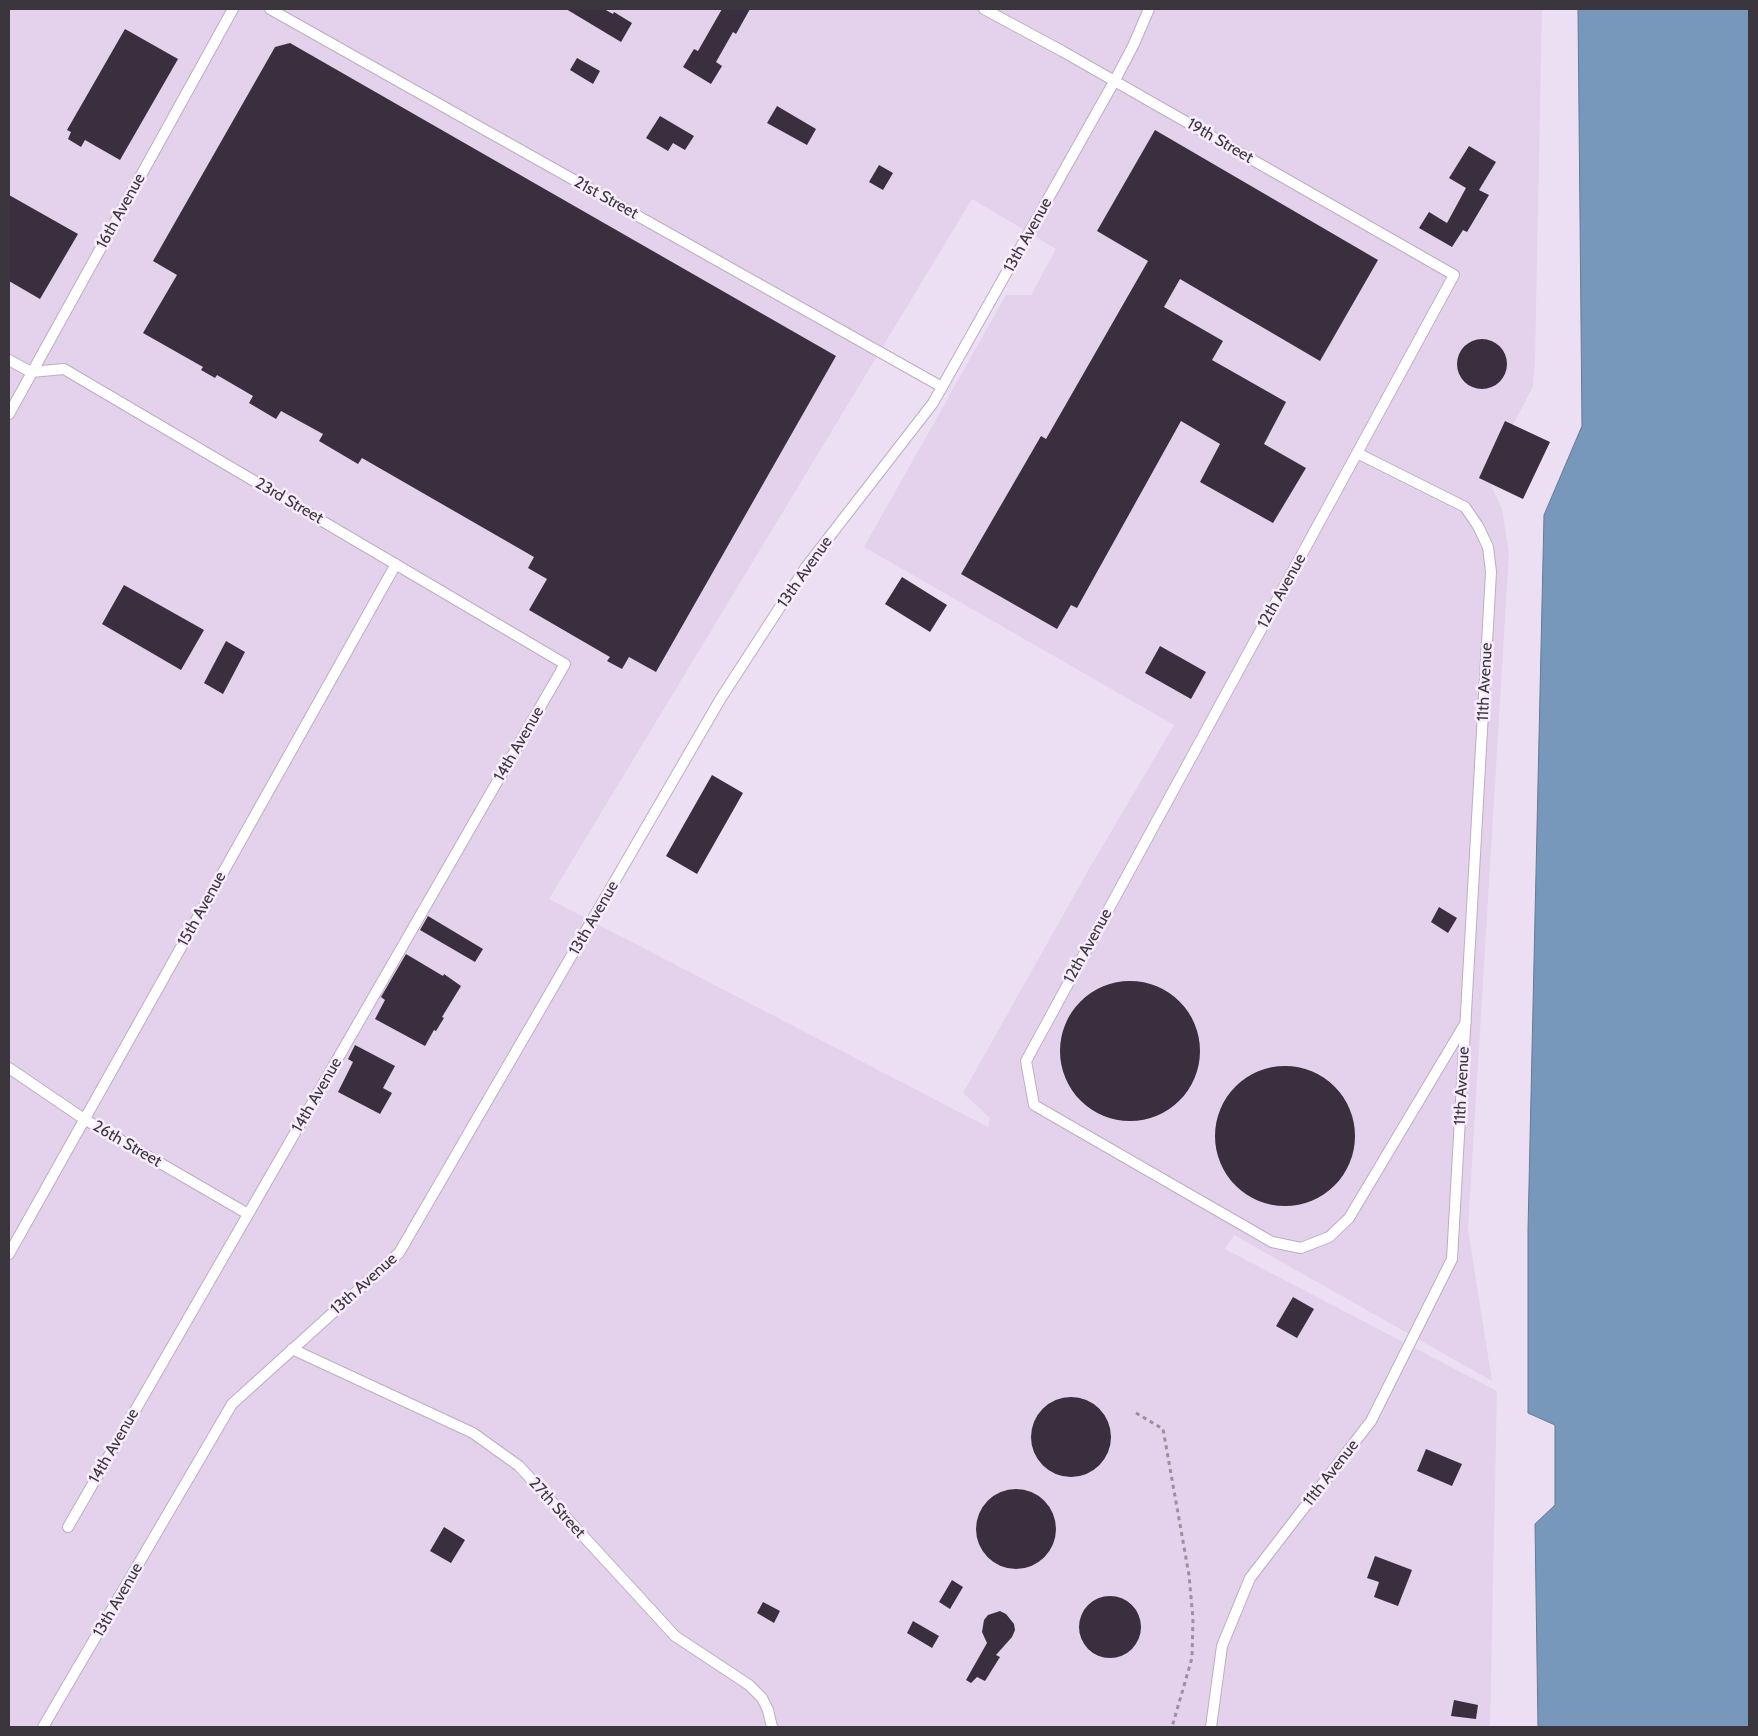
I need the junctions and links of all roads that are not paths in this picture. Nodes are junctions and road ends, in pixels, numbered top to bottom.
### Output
1 (233, 9) edge
2 (270, 9) edge
3 (984, 9) edge
4 (1149, 9) edge
5 (1114, 80) junction
6 (1454, 275) joint
7 (9, 360) edge
8 (31, 372) junction
9 (942, 387) junction
10 (9, 414) edge
11 (1357, 453) junction
12 (396, 564) junction
13 (565, 664) joint
14 (1466, 1022) junction
15 (9, 1068) edge
16 (84, 1119) junction
17 (248, 1214) junction
18 (9, 1254) edge
19 (292, 1349) junction
20 (68, 1527) dead end
21 (44, 1727) edge
22 (772, 1727) edge
23 (1211, 1727) edge

1 - 8 lane, 16th Avenue
2 - 9 lane, 21st Street
3 - 5 lane, 19th Street
4 - 5 lane, 13th Avenue
5 - 6 lane, 19th Street
5 - 9 lane, 13th Avenue
6 - 11 lane, 12th Avenue
7 - 8 lane
8 - 10 lane, 16th Avenue
8 - 12 lane, 23rd Street
9 - 19 lane, 13th Avenue
11 - 14 lane, 11th Avenue
11 - 14 lane, 12th Avenue
12 - 13 lane, 23rd Street
12 - 16 lane, 15th Avenue
13 - 17 lane, 14th Avenue
14 - 23 lane, 11th Avenue
15 - 16 lane, 26th Street
16 - 17 lane, 26th Street
16 - 18 lane, 15th Avenue
17 - 20 lane, 14th Avenue
19 - 21 lane, 13th Avenue
19 - 22 lane, 27th Street

